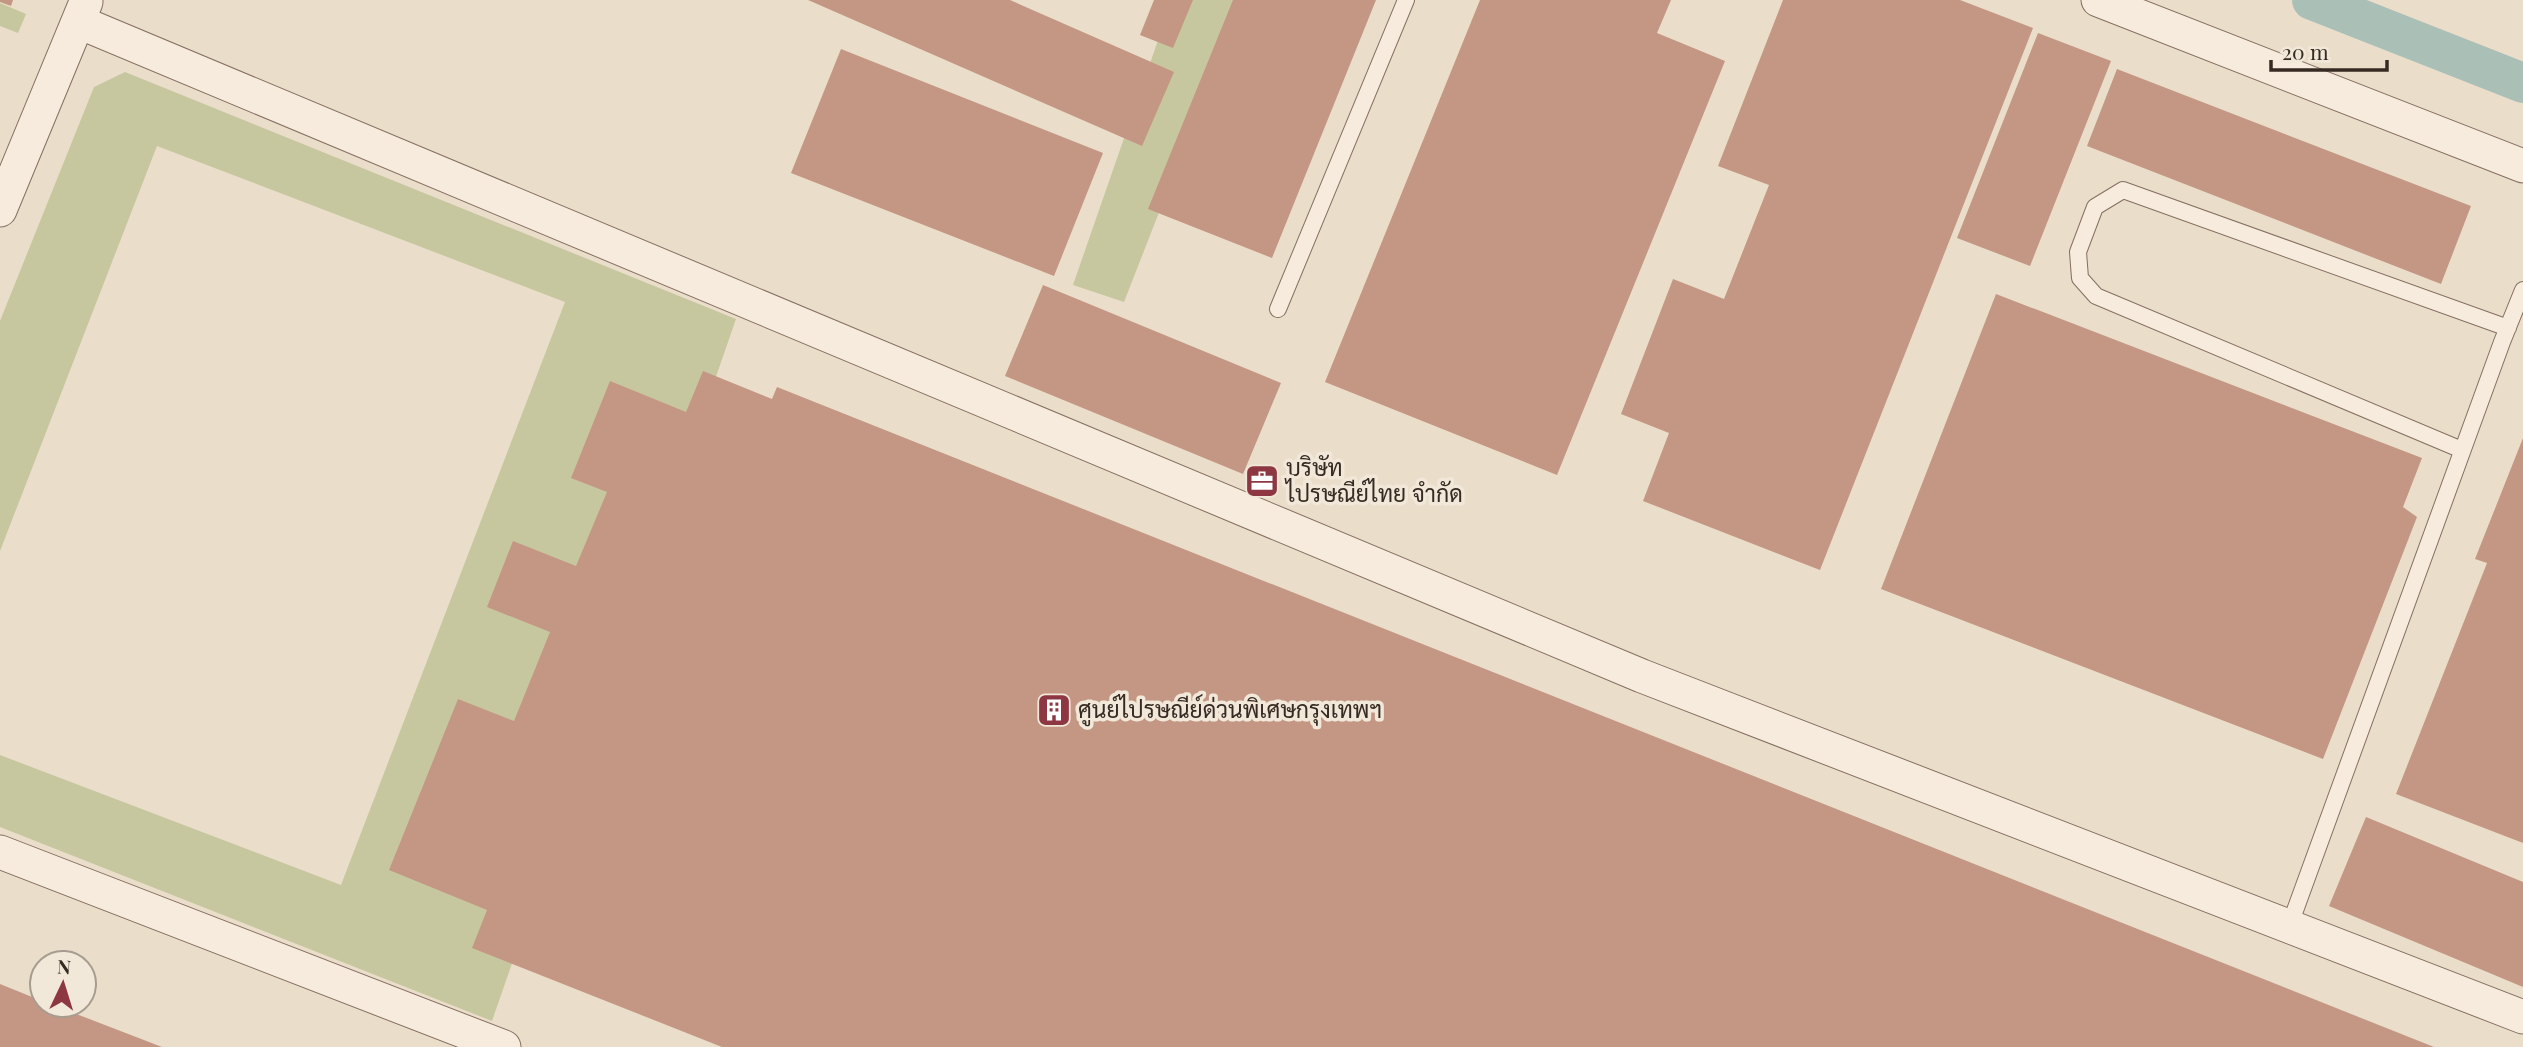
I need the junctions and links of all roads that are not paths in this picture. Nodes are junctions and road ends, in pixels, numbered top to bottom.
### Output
1 (1406, 0) edge
2 (2098, 0) edge
3 (83, 11) edge
4 (2523, 166) edge
5 (0, 210) edge
6 (2523, 289) edge
7 (1278, 309) dead end
8 (2508, 328) junction
9 (2462, 450) junction
10 (0, 852) edge
11 (2289, 926) junction
12 (2523, 1017) edge
13 (503, 1047) edge

1 - 7 lane
2 - 4 street
3 - 5 street
3 - 11 street
6 - 8 lane
8 - 9 lane
8 - 9 lane
9 - 11 lane
10 - 13 street
11 - 12 street

